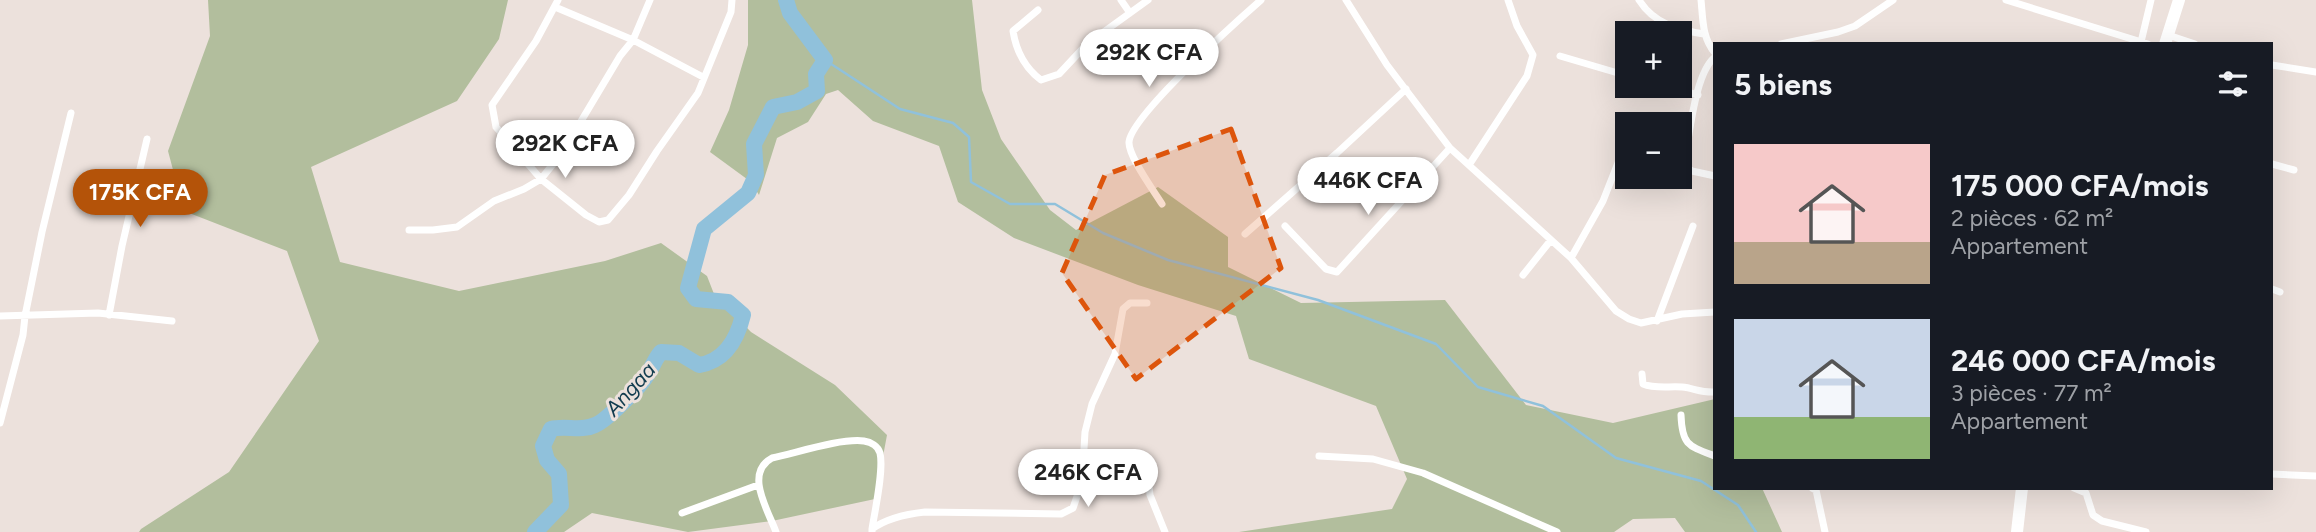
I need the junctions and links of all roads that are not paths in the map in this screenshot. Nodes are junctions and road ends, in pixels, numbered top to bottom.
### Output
1 (650, 0) edge
2 (732, 0) edge
3 (1121, 0) edge
4 (1148, 0) edge
5 (1261, 0) edge
6 (1346, 0) edge
7 (1508, 0) edge
8 (1639, 0) edge
9 (1701, 0) edge
10 (1893, 0) edge
11 (2006, 0) edge
12 (2151, 0) edge
13 (2179, 0) edge
14 (2016, 2) edge
15 (556, 4) edge
16 (1038, 10) dead end
17 (1130, 13) junction
18 (1704, 34) junction
19 (633, 40) junction
20 (2167, 40) edge
21 (1790, 42) edge
22 (2142, 42) edge
23 (2145, 42) edge
24 (1713, 52) edge
25 (1560, 56) dead end
26 (1713, 57) edge
27 (2273, 65) edge
28 (1615, 72) edge
29 (2316, 72) edge
30 (703, 77) junction
31 (1406, 89) junction
32 (1692, 93) edge
33 (1698, 95) junction
34 (71, 113) dead end
35 (146, 139) dead end
36 (1450, 148) junction
37 (2273, 164) edge
38 (1469, 165) junction
39 (1615, 170) edge
40 (2294, 170) dead end
41 (1713, 176) edge
42 (541, 179) junction
43 (1162, 204) dead end
44 (1285, 226) dead end
45 (1693, 226) dead end
46 (409, 230) dead end
47 (1245, 234) dead end
48 (1551, 240) junction
49 (1571, 258) junction
50 (1523, 275) dead end
51 (2273, 289) edge
52 (2280, 292) dead end
53 (1147, 303) dead end
54 (1713, 312) edge
55 (109, 315) junction
56 (0, 316) edge
57 (25, 316) junction
58 (172, 321) dead end
59 (1657, 321) junction
60 (1642, 374) dead end
61 (1713, 392) edge
62 (1681, 415) dead end
63 (0, 423) edge
64 (1085, 454) junction
65 (1713, 455) edge
66 (1319, 456) dead end
67 (2273, 474) edge
68 (2316, 476) edge
69 (758, 485) junction
70 (1815, 490) edge
71 (2022, 490) edge
72 (2079, 490) edge
73 (682, 513) dead end
74 (872, 531) edge
75 (776, 532) edge
76 (1164, 532) edge
77 (1557, 532) edge
78 (1825, 532) edge
79 (2017, 532) edge
80 (2146, 532) edge

1 - 19 street
2 - 30 street
3 - 17 street
4 - 17 street
5 - 43 street
6 - 31 street
7 - 38 street
8 - 18 street
9 - 18 street
10 - 21 street
11 - 14 street
12 - 23 street
13 - 20 highway
14 - 22 street
15 - 19 street
15 - 42 street
16 - 17 street
18 - 24 street
19 - 30 street
19 - 42 street
25 - 28 street
26 - 33 street
27 - 29 street
30 - 42 street
31 - 36 street
31 - 47 street
32 - 33 street
33 - 41 street
34 - 57 street
35 - 55 street
36 - 38 street
36 - 44 street
37 - 40 street
38 - 48 street
39 - 49 street
42 - 46 street
45 - 59 street
48 - 49 street
48 - 50 street
49 - 59 street
51 - 52 street
53 - 64 street
54 - 59 street
55 - 57 street
55 - 58 street
56 - 57 street
57 - 63 street
60 - 61 street
62 - 65 street
64 - 74 street
64 - 76 street
66 - 77 street
67 - 68 street
69 - 73 street
69 - 74 street
69 - 75 street
70 - 78 street
71 - 79 highway
72 - 80 street

